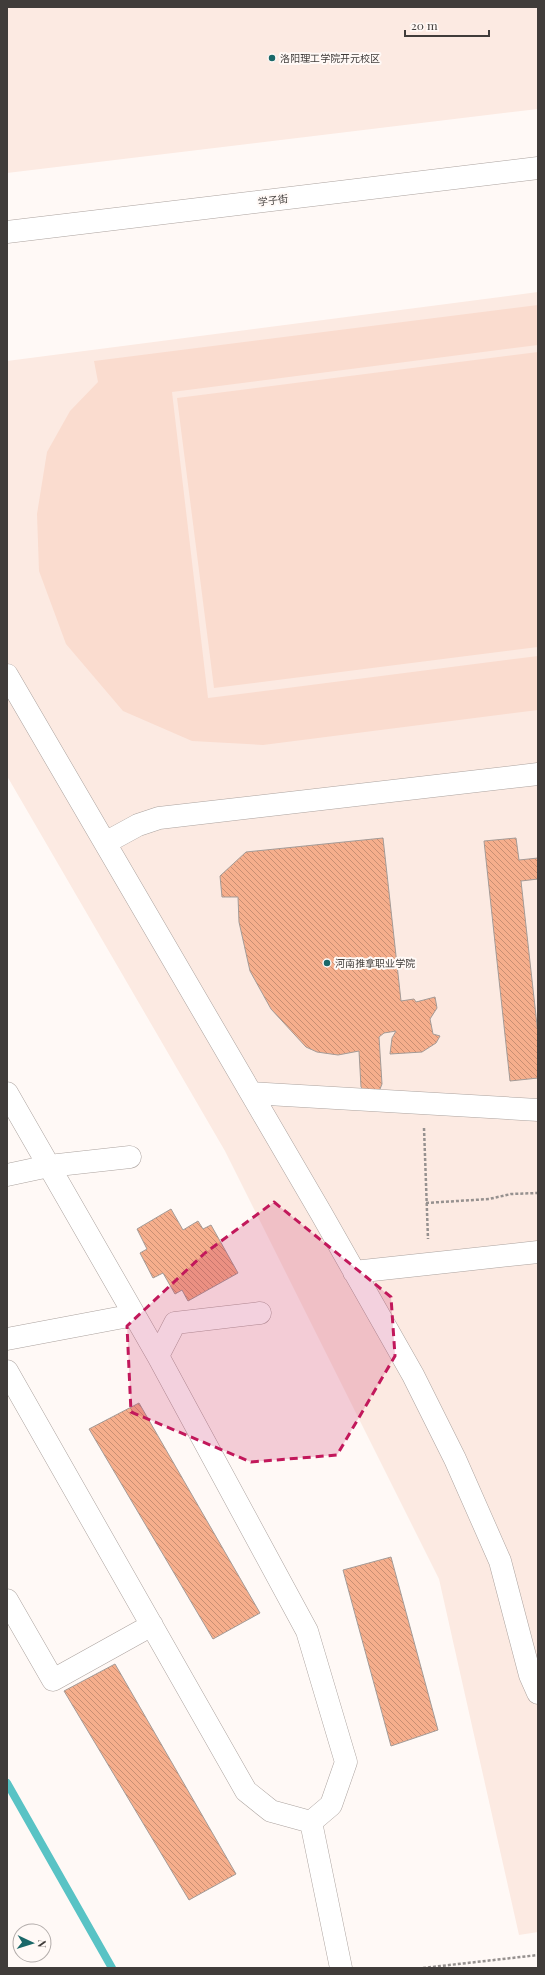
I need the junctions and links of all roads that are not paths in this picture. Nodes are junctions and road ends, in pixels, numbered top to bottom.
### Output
1 (538, 156) edge
2 (538, 168) edge
3 (7, 218) edge
4 (7, 232) edge
5 (7, 675) edge
6 (538, 774) edge
7 (105, 843) junction
8 (7, 1093) edge
9 (251, 1093) junction
10 (538, 1110) edge
11 (130, 1157) dead end
12 (49, 1166) junction
13 (7, 1174) edge
14 (538, 1252) edge
15 (354, 1272) junction
16 (260, 1313) dead end
17 (134, 1315) junction
18 (7, 1339) edge
19 (158, 1356) junction
20 (7, 1371) edge
21 (7, 1600) edge
22 (152, 1625) junction
23 (538, 1693) edge
24 (311, 1822) junction
25 (340, 1968) edge

1 - 3 street, 学子街
2 - 4 street, 学子街
5 - 7 street
6 - 7 street
7 - 9 street
8 - 12 street
9 - 10 street
9 - 15 street
11 - 12 street
12 - 13 street
12 - 17 street
14 - 15 street
15 - 23 street
16 - 19 street
17 - 18 street
17 - 19 street
19 - 24 street
20 - 22 street
21 - 22 street
22 - 24 street
24 - 25 street

